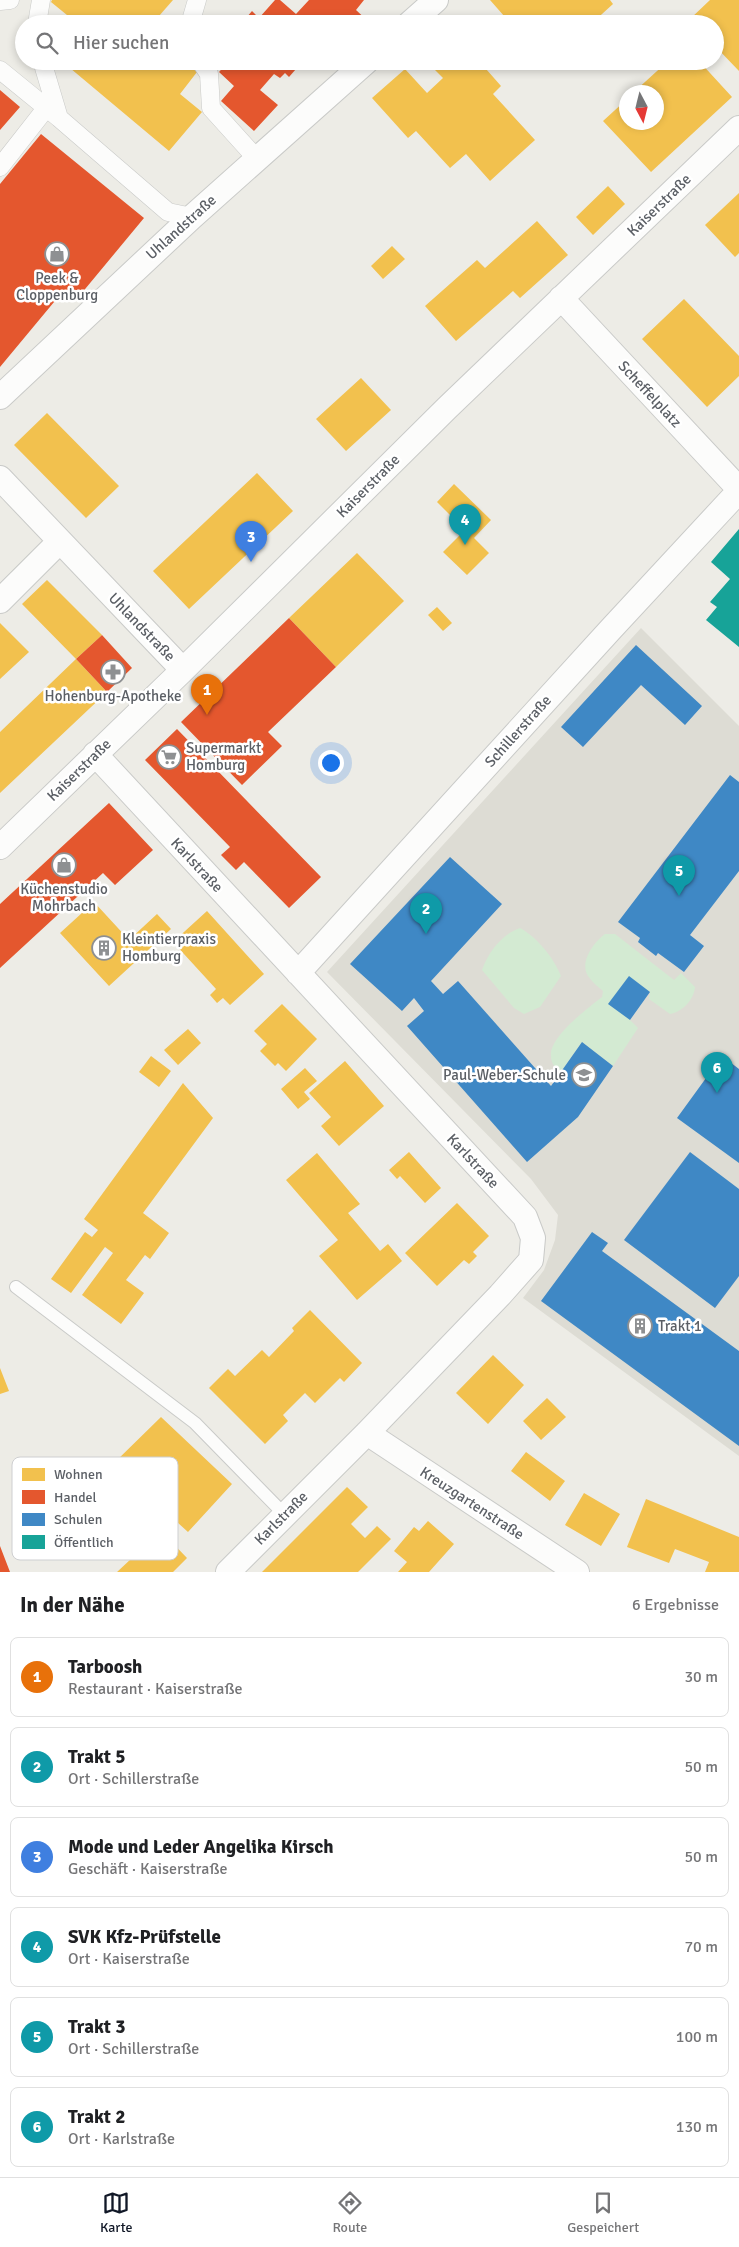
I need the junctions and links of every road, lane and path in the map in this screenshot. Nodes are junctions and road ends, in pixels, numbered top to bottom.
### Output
1 (10, 0) edge
2 (41, 0) edge
3 (197, 0) edge
4 (436, 0) edge
5 (0, 1) edge
6 (39, 15) edge
7 (193, 15) edge
8 (419, 15) edge
9 (0, 70) edge
10 (44, 70) edge
11 (206, 70) edge
12 (357, 70) edge
13 (53, 113) junction
14 (739, 128) edge
15 (257, 159) junction
16 (0, 167) edge
17 (192, 217) junction
18 (561, 298) junction
19 (0, 397) edge
20 (0, 478) edge
21 (739, 490) edge
22 (60, 541) junction
23 (0, 601) edge
24 (184, 670) junction
25 (94, 754) junction
26 (0, 847) edge
27 (298, 973) junction
28 (16, 1287) dead end
29 (367, 1433) junction
30 (284, 1514) junction
31 (228, 1572) edge
32 (577, 1572) edge

1 - 5 street
2 - 6 street
3 - 7 street
4 - 8 street
9 - 13 street
10 - 13 street
11 - 15 street
12 - 15 street, Uhlandstraße
13 - 16 street
13 - 17 street
14 - 18 street, Kaiserstraße
15 - 17 street, Uhlandstraße
17 - 19 street, Uhlandstraße
18 - 21 street, Scheffelplatz
18 - 24 street, Kaiserstraße
20 - 22 street, Uhlandstraße
21 - 27 street, Schillerstraße
22 - 23 street
22 - 24 street, Uhlandstraße
24 - 25 street, Kaiserstraße
25 - 26 street, Kaiserstraße
25 - 27 street, Karlstraße
27 - 29 street, Karlstraße
28 - 30 lane
29 - 30 street, Karlstraße
29 - 32 street, Kreuzgartenstraße
30 - 31 street, Karlstraße

